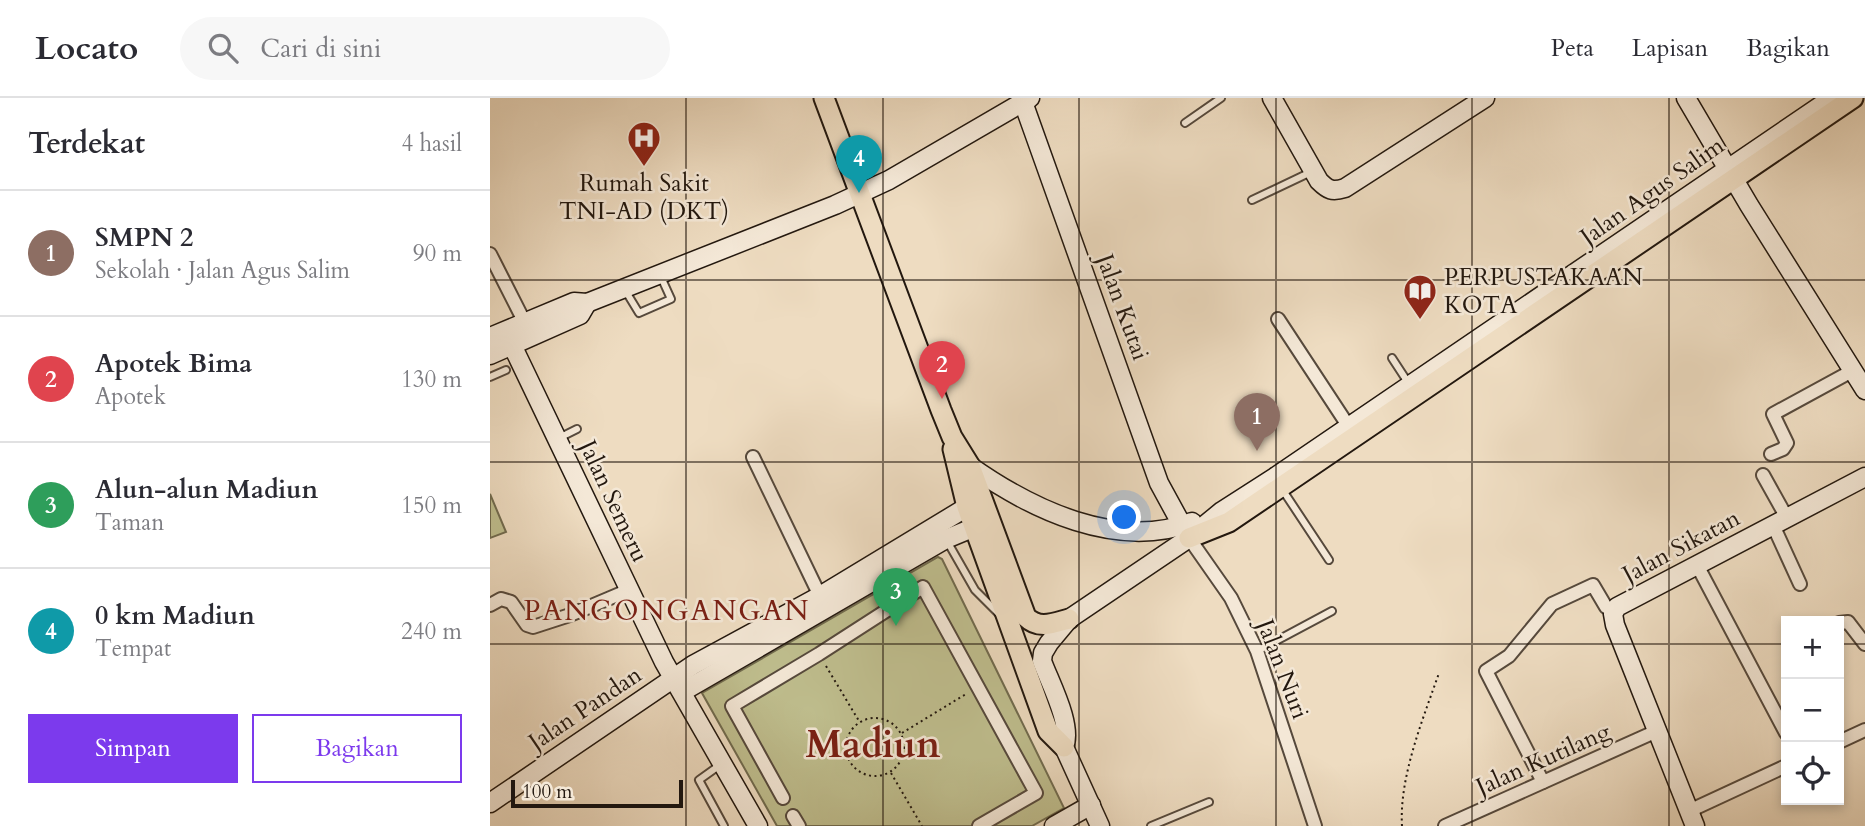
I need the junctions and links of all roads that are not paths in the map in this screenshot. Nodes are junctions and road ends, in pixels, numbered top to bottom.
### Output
1 (824, 98) edge
2 (1220, 98) edge
3 (1272, 98) edge
4 (1485, 98) edge
5 (1686, 98) edge
6 (1832, 98) edge
7 (1853, 98) edge
8 (1027, 100) edge
9 (1185, 123) dead end
10 (1313, 171) junction
11 (1730, 173) junction
12 (859, 193) junction
13 (1252, 200) dead end
14 (490, 254) edge
15 (660, 274) junction
16 (624, 289) junction
17 (587, 303) junction
18 (1278, 319) dead end
19 (525, 324) junction
20 (490, 337) edge
21 (512, 345) junction
22 (490, 355) edge
23 (1392, 358) dead end
24 (506, 370) dead end
25 (1852, 371) junction
26 (490, 377) edge
27 (1865, 390) edge
28 (1403, 395) junction
29 (1349, 427) junction
30 (577, 429) dead end
31 (952, 437) junction
32 (557, 438) junction
33 (1771, 454) dead end
34 (753, 457) dead end
35 (970, 466) junction
36 (1763, 475) dead end
37 (1865, 477) edge
38 (1278, 482) junction
39 (967, 507) junction
40 (1780, 522) junction
41 (975, 527) junction
42 (1186, 532) junction
43 (946, 538) junction
44 (1329, 561) dead end
45 (1698, 565) junction
46 (1800, 584) dead end
47 (629, 590) junction
48 (820, 596) junction
49 (490, 605) edge
50 (1332, 611) dead end
51 (1614, 612) junction
52 (1069, 618) junction
53 (1008, 622) junction
54 (1844, 622) edge
55 (1865, 644) edge
56 (1257, 651) junction
57 (678, 685) junction
58 (1781, 723) edge
59 (1659, 730) junction
60 (1865, 730) edge
61 (1844, 740) edge
62 (1064, 747) junction
63 (723, 763) junction
64 (1781, 769) edge
65 (1542, 782) junction
66 (783, 798) dead end
67 (1209, 802) dead end
68 (490, 803) edge
69 (1091, 805) junction
70 (1692, 818) edge
71 (724, 826) edge
72 (758, 826) edge
73 (979, 826) edge
74 (1054, 826) edge
75 (1100, 826) edge
76 (1152, 826) edge
77 (1315, 826) edge
78 (1445, 826) edge

1 - 12 main road
2 - 9 lane
3 - 10 street
4 - 10 street
5 - 11 street
6 - 11 street, Jalan Agus Salim
7 - 11 main road
8 - 12 street
8 - 42 street, Jalan Kutai
10 - 13 lane
11 - 25 street
11 - 28 main road
12 - 15 street
12 - 31 main road
14 - 19 street
15 - 16 street
15 - 16 lane
16 - 17 street
17 - 19 street
17 - 21 street
18 - 29 street
19 - 20 street
21 - 22 street
21 - 32 street, Jalan Semeru
23 - 28 lane
24 - 26 lane
25 - 27 street
25 - 33 street
28 - 29 street
28 - 38 main road
29 - 38 street
30 - 32 lane
31 - 35 main road
31 - 39 main road
32 - 47 street, Jalan Semeru
34 - 48 street
35 - 42 street
35 - 52 main road
36 - 40 street
37 - 40 street, Jalan Sikatan
38 - 42 street
38 - 42 main road
38 - 44 lane
39 - 41 main road
39 - 48 street
40 - 45 street, Jalan Sikatan
40 - 46 street
41 - 43 street
41 - 53 main road
42 - 52 street
42 - 56 street, Jalan Nuri
43 - 53 lane
43 - 57 street
45 - 51 street, Jalan Sikatan
45 - 58 street
47 - 49 street
47 - 57 street, Jalan Semeru
48 - 57 street
50 - 56 lane
51 - 59 street, Jalan Sikatan
51 - 65 street
52 - 62 street
53 - 62 main road
54 - 55 street
56 - 77 street, Jalan Nuri
57 - 63 street, Jalan Semeru
57 - 68 street, Jalan Pandan
59 - 65 street, Jalan Kutilang
59 - 70 street, Jalan Sikatan
60 - 61 street
62 - 69 street
63 - 71 lane
63 - 72 street, Jalan Semeru
64 - 70 street
65 - 78 street, Jalan Kutilang
66 - 73 street
67 - 76 lane
69 - 74 street
69 - 75 street

